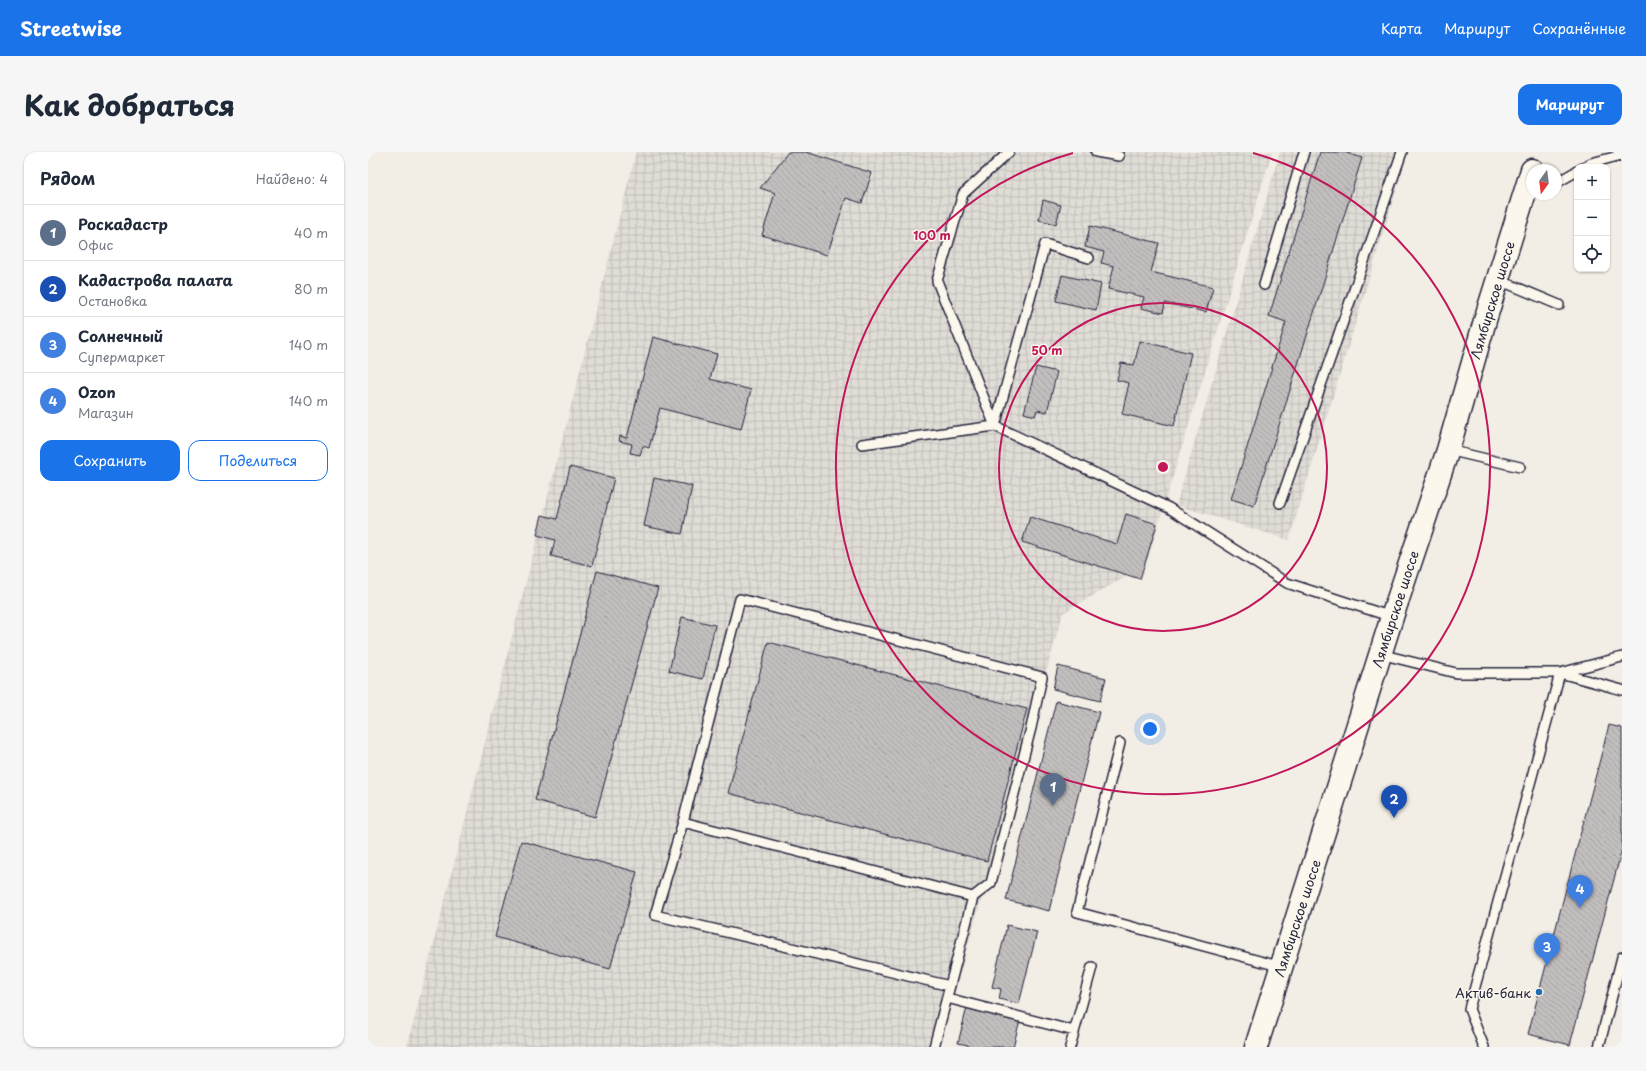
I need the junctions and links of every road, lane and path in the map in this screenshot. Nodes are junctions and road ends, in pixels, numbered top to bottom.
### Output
1 (1009, 152) edge
2 (1096, 152) edge
3 (1304, 152) edge
4 (1402, 152) edge
5 (1538, 152) edge
6 (1622, 155) edge
7 (1118, 156) dead end
8 (1534, 164) edge
9 (1589, 164) edge
10 (1574, 173) edge
11 (1562, 180) edge
12 (1527, 200) edge
13 (1089, 258) dead end
14 (1499, 280) junction
15 (1264, 285) dead end
16 (1559, 305) dead end
17 (995, 426) junction
18 (862, 444) dead end
19 (1448, 450) junction
20 (1520, 467) dead end
21 (1280, 503) dead end
22 (1392, 617) junction
23 (1380, 654) junction
24 (1622, 657) edge
25 (1560, 673) junction
26 (1622, 690) edge
27 (1120, 743) dead end
28 (683, 822) junction
29 (973, 897) junction
30 (1622, 957) edge
31 (1092, 967) dead end
32 (1282, 967) junction
33 (950, 986) junction
34 (947, 998) junction
35 (1074, 1031) junction
36 (934, 1047) edge
37 (1070, 1047) edge
38 (1256, 1047) edge
39 (1484, 1047) edge
40 (1599, 1047) edge

1 - 17 lane
2 - 7 lane
3 - 15 lane
4 - 21 lane
5 - 8 main road, Лямбирское шоссе
6 - 9 lane
10 - 11 lane
12 - 14 main road, Лямбирское шоссе
13 - 17 lane
14 - 16 lane
14 - 19 main road, Лямбирское шоссе
17 - 18 lane
17 - 22 lane
19 - 20 lane
19 - 22 main road, Лямбирское шоссе
22 - 23 main road, Лямбирское шоссе
23 - 25 lane
23 - 32 main road, Лямбирское шоссе
24 - 25 lane
25 - 26 lane
25 - 39 lane
27 - 32 lane
28 - 29 lane
28 - 29 lane
28 - 33 lane
29 - 33 lane
30 - 40 lane
31 - 35 lane
32 - 38 main road, Лямбирское шоссе
33 - 34 lane
34 - 35 lane
34 - 36 lane
35 - 37 lane

